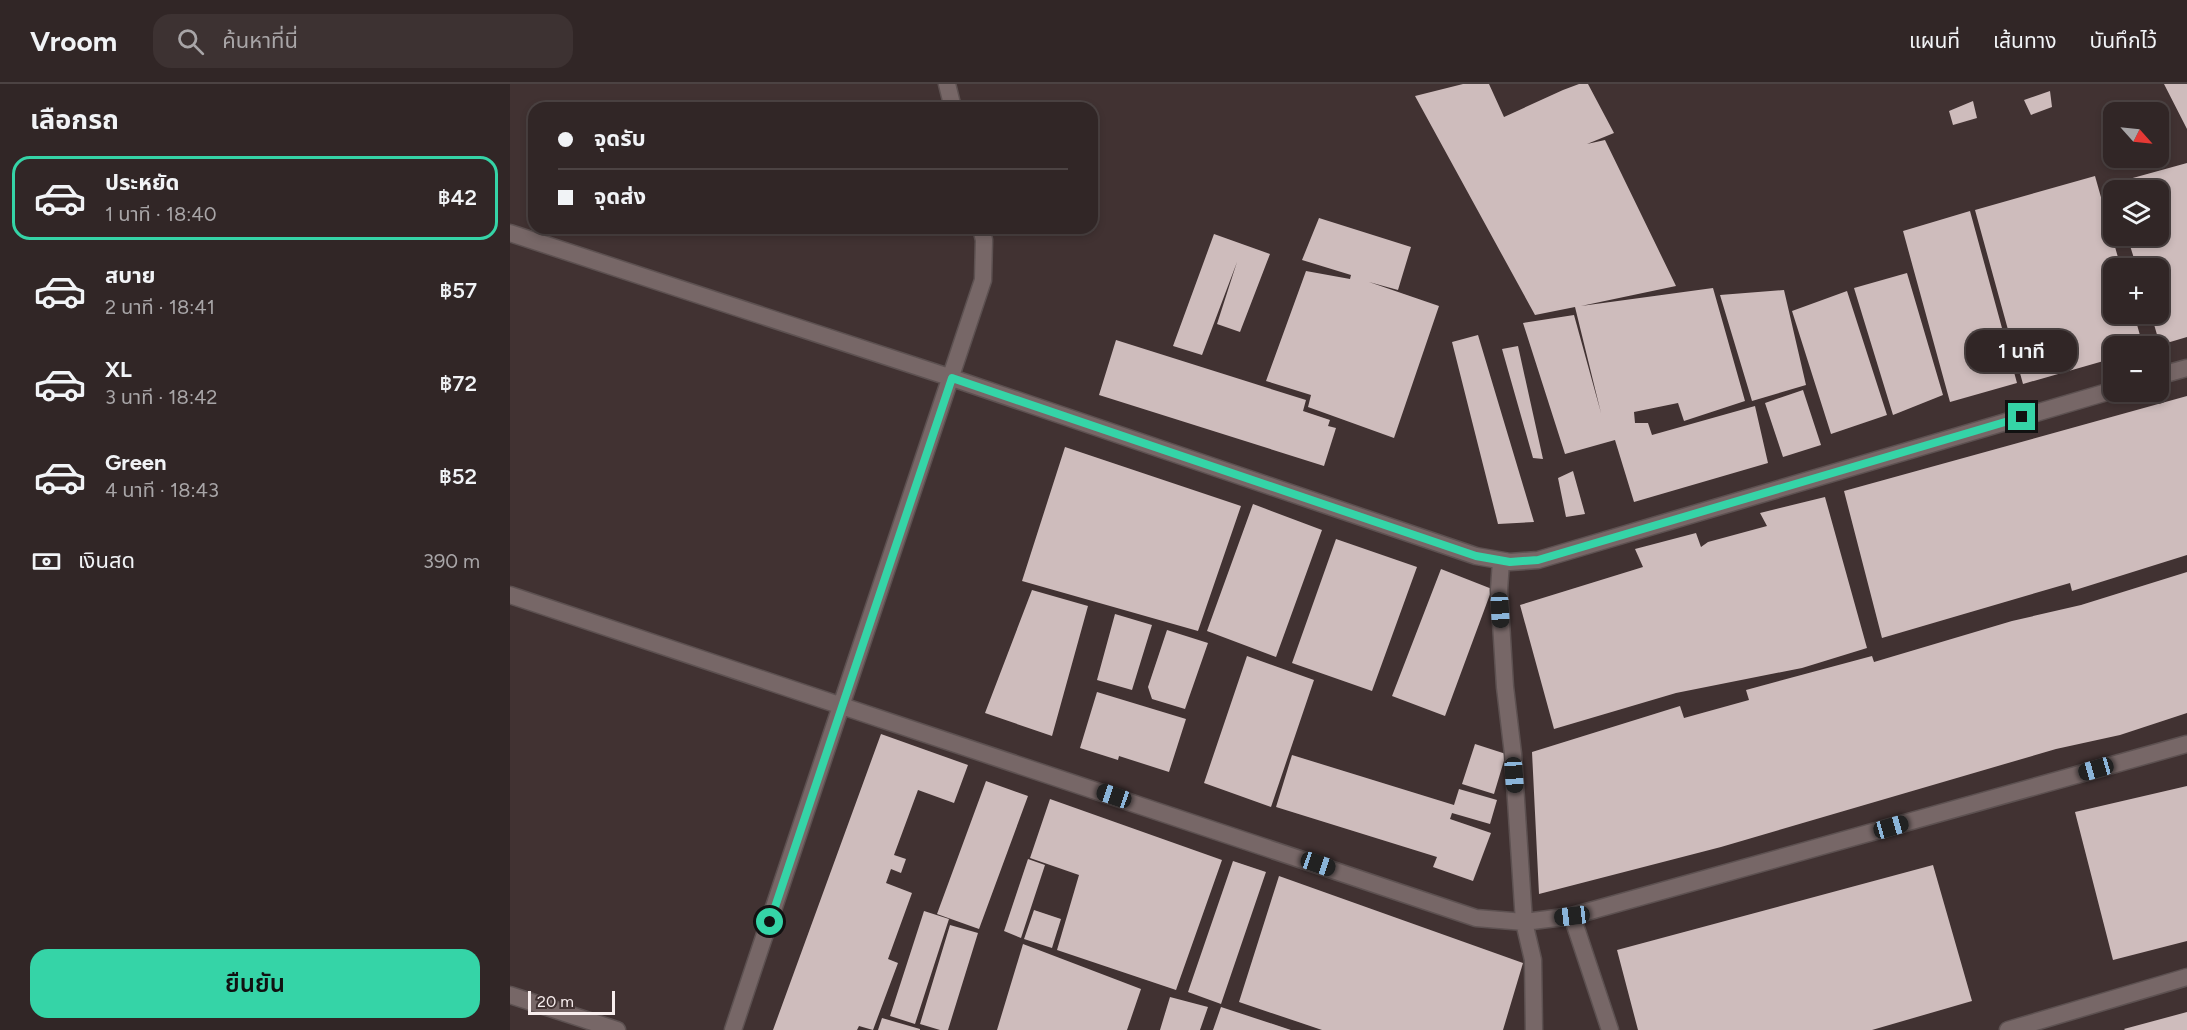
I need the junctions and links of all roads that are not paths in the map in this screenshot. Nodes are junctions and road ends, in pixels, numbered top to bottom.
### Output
1 (947, 84) edge
2 (952, 102) edge
3 (510, 233) edge
4 (982, 234) edge
5 (2187, 368) edge
6 (2169, 373) edge
7 (952, 378) junction
8 (2103, 393) edge
9 (1501, 561) junction
10 (510, 595) edge
11 (842, 705) junction
12 (2187, 744) edge
13 (1572, 916) junction
14 (1524, 922) junction
15 (2187, 977) edge
16 (510, 995) edge
17 (617, 1030) edge
18 (734, 1030) edge
19 (1534, 1030) edge
20 (1610, 1030) edge
21 (2008, 1030) edge

1 - 2 lane
3 - 7 lane
4 - 7 lane
5 - 6 lane
7 - 9 lane
7 - 11 lane
8 - 9 lane
9 - 14 lane
10 - 11 lane
11 - 14 lane
11 - 18 lane
12 - 13 lane
13 - 14 lane
13 - 20 lane
14 - 19 lane
15 - 21 lane
16 - 17 lane

